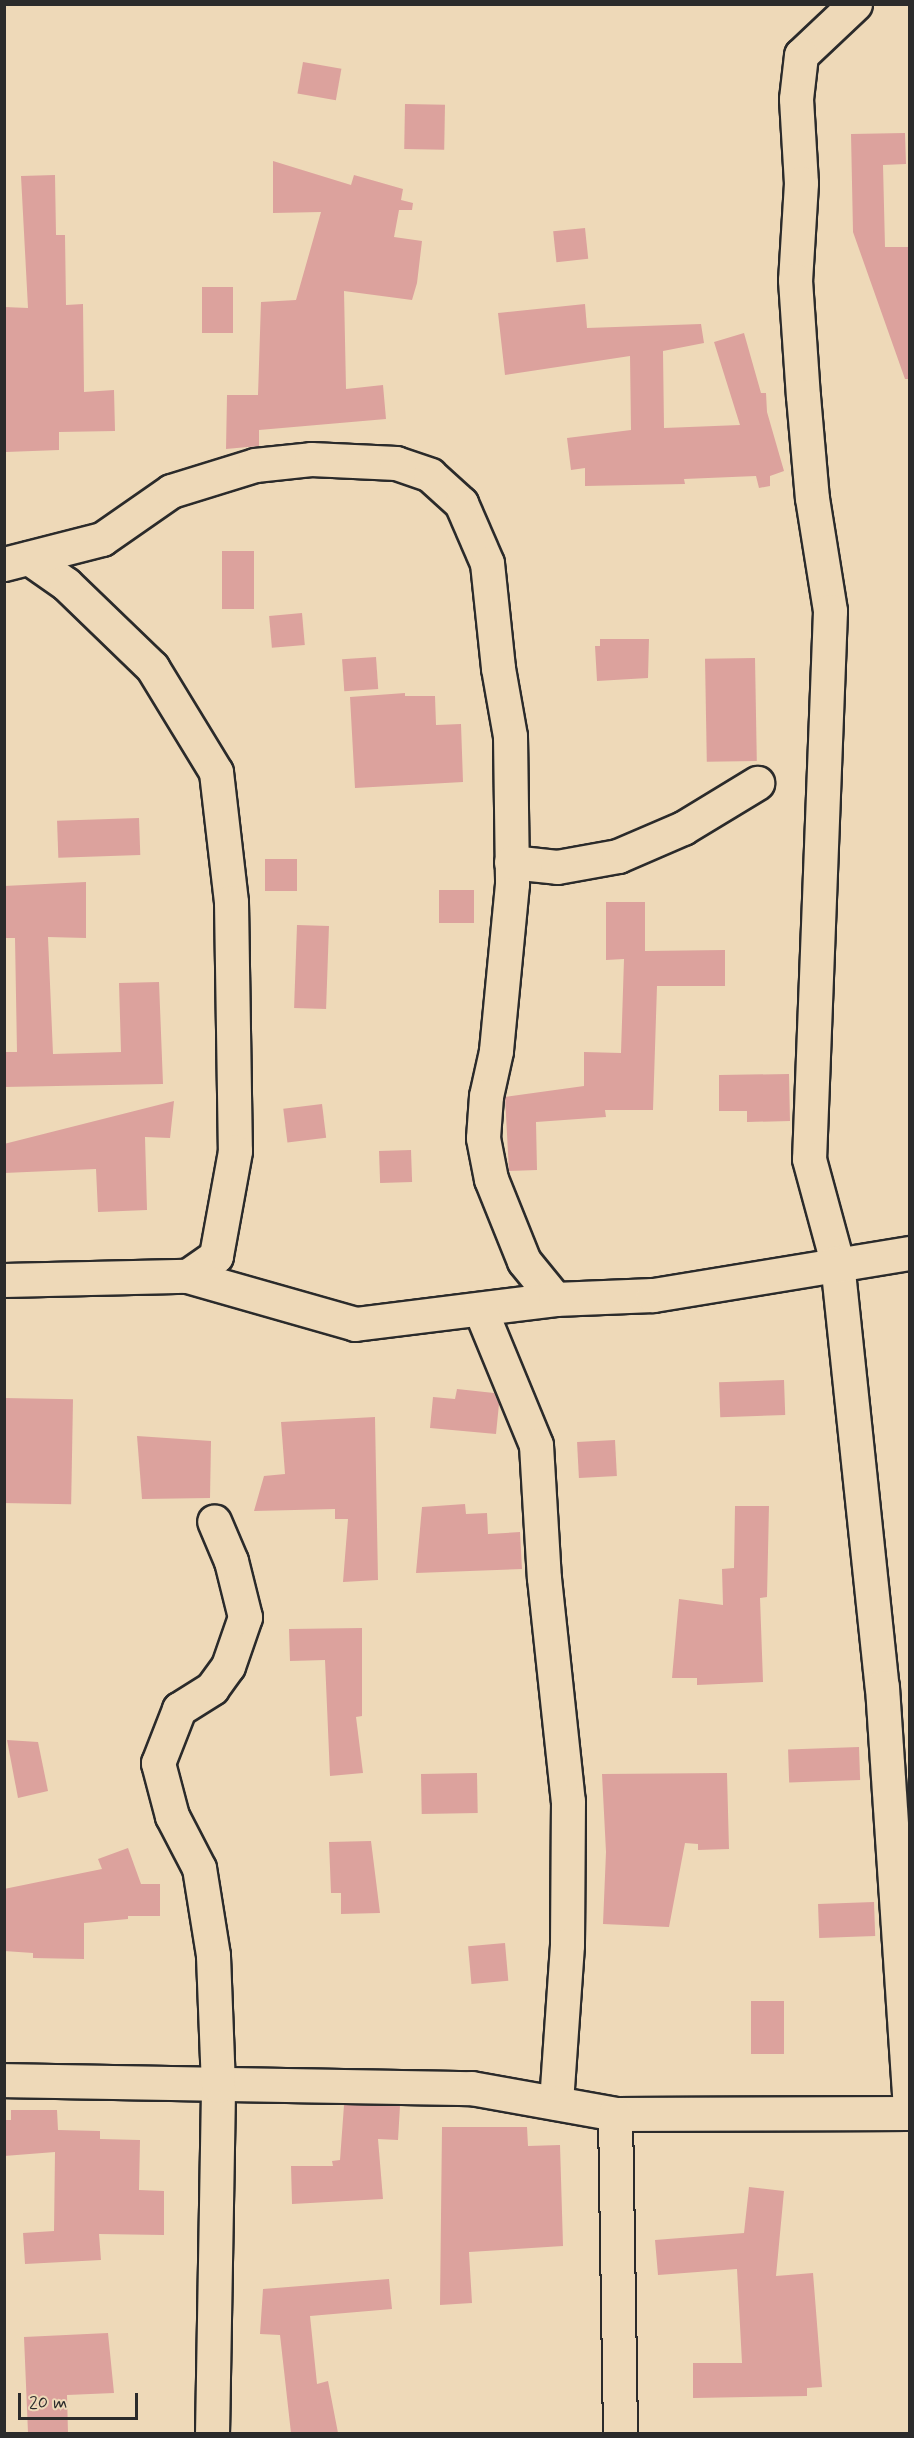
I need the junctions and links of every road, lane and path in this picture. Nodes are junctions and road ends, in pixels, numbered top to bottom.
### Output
1 (855, 4) edge
2 (17, 561) edge
3 (757, 783) dead end
4 (511, 862) junction
5 (909, 1253) edge
6 (837, 1262) junction
7 (187, 1276) junction
8 (4, 1280) edge
9 (555, 1299) junction
10 (480, 1309) junction
11 (214, 1521) dead end
12 (4, 2080) edge
13 (218, 2085) junction
14 (556, 2103) junction
15 (909, 2108) edge
16 (615, 2114) junction
17 (909, 2114) edge
18 (212, 2433) edge
19 (620, 2433) edge

1 - 6 street
2 - 4 street
2 - 7 street
3 - 4 street
4 - 9 street
5 - 6 street
6 - 9 street
6 - 15 street
7 - 8 street
7 - 10 street
9 - 10 street
10 - 14 street
11 - 13 street
12 - 13 street
13 - 14 street
13 - 18 street
14 - 16 street
16 - 17 street
16 - 19 street

